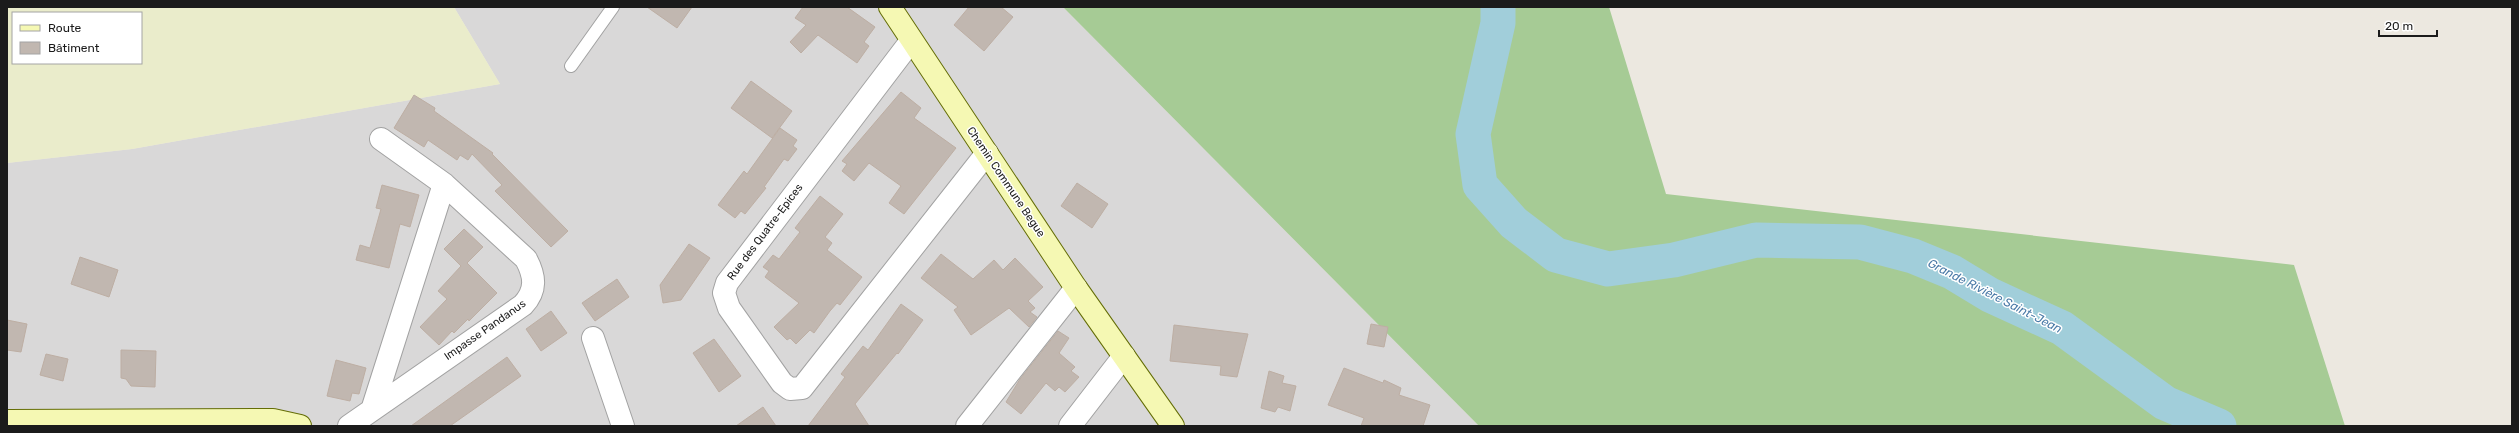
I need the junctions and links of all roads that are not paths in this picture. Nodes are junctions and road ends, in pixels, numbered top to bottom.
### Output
1 (613, 7) edge
2 (890, 7) edge
3 (911, 42) junction
4 (571, 66) dead end
5 (381, 139) dead end
6 (987, 153) junction
7 (444, 184) junction
8 (1076, 288) junction
9 (593, 338) dead end
10 (1124, 356) junction
11 (373, 407) junction
12 (7, 421) edge
13 (300, 426) edge
14 (349, 426) edge
15 (623, 426) edge
16 (967, 426) edge
17 (1070, 426) edge
18 (1173, 426) edge

1 - 4 lane
2 - 3 street, Chemin Commune Begue
3 - 6 street, Chemin Commune Begue
3 - 6 street, Rue des Quatre-Epices
5 - 7 street, Impasse Pandanus
6 - 8 street, Chemin Commune Begue
7 - 11 street
7 - 11 street, Impasse Pandanus
8 - 10 street, Chemin Commune Begue
8 - 16 street
9 - 15 street
10 - 17 street
10 - 18 street, Chemin Commune Begue
11 - 14 street, Impasse Pandanus
12 - 13 street

